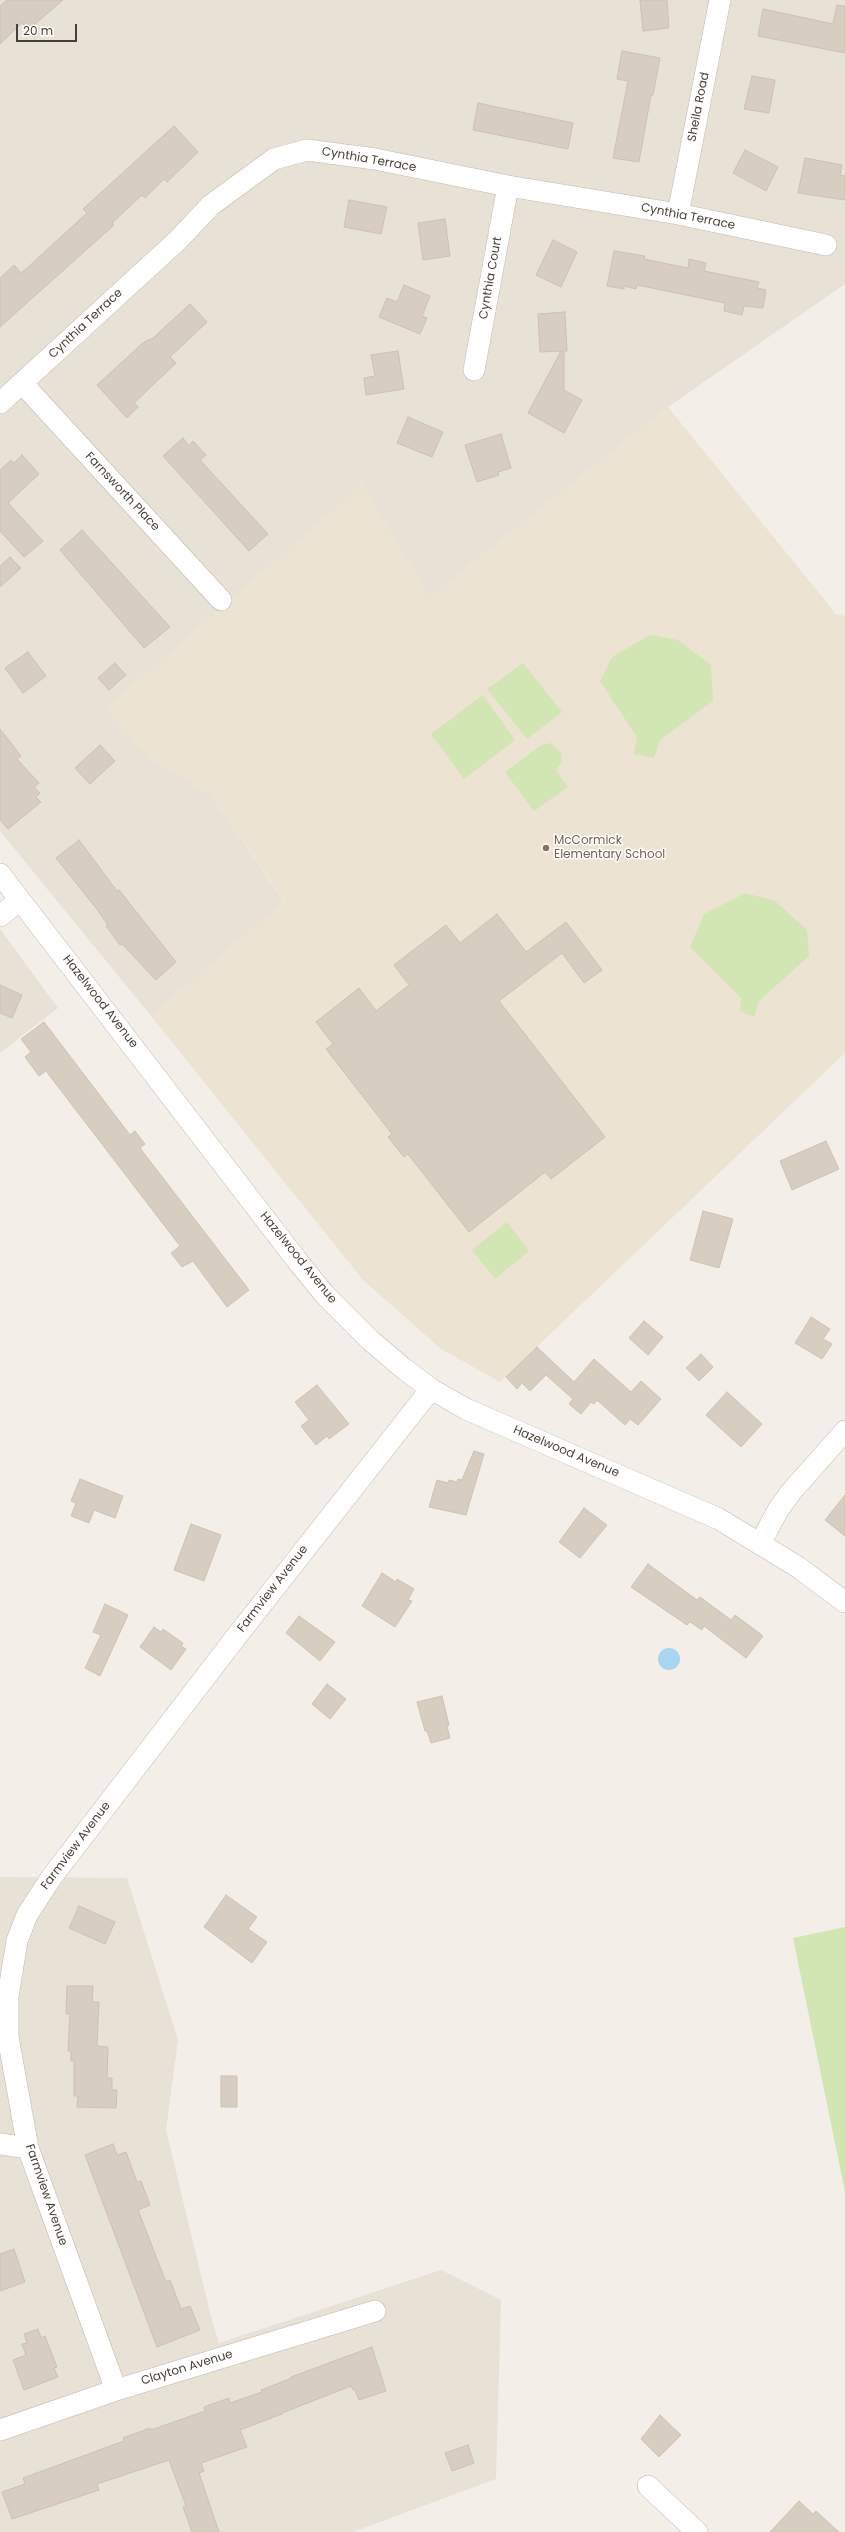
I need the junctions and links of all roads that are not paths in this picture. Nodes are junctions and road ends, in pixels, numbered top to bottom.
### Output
1 (720, 0) edge
2 (508, 186) junction
3 (678, 214) junction
4 (826, 245) dead end
5 (474, 370) dead end
6 (22, 383) junction
7 (0, 403) edge
8 (221, 600) dead end
9 (0, 874) edge
10 (20, 900) junction
11 (0, 916) edge
12 (431, 1389) junction
13 (845, 1431) edge
14 (761, 1542) junction
15 (845, 1602) edge
16 (0, 2144) edge
17 (28, 2148) junction
18 (375, 2311) dead end
19 (116, 2390) junction
20 (0, 2430) edge
21 (648, 2486) dead end
22 (697, 2532) edge

1 - 3 street, Sheila Road
2 - 3 street, Cynthia Terrace
2 - 5 street, Cynthia Court
2 - 6 street, Cynthia Terrace
3 - 4 street, Cynthia Terrace
6 - 7 street, Cynthia Terrace
6 - 8 street, Farnsworth Place
9 - 10 street, Hazelwood Avenue
10 - 11 street
10 - 12 street, Hazelwood Avenue
12 - 14 street, Hazelwood Avenue
12 - 17 street, Farmview Avenue
13 - 14 street
14 - 15 street, Hazelwood Avenue
16 - 17 street
17 - 19 street, Farmview Avenue
18 - 19 street, Clayton Avenue
19 - 20 street, Clayton Avenue
21 - 22 street

